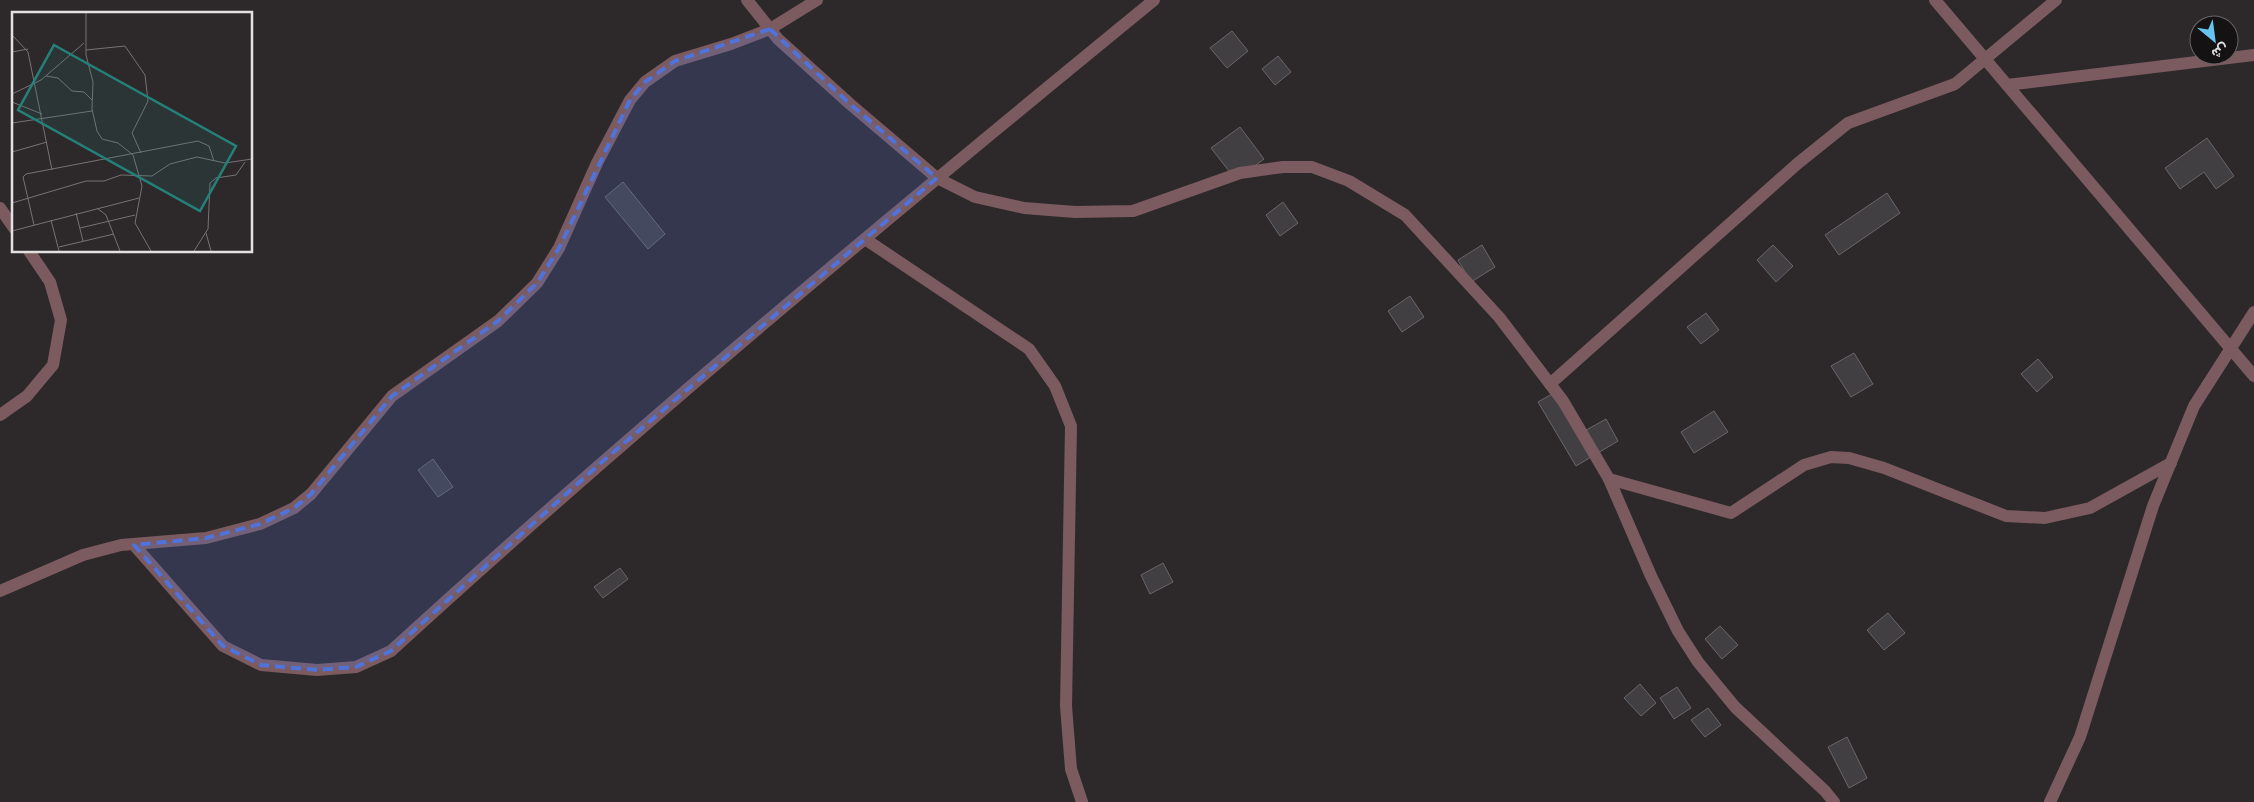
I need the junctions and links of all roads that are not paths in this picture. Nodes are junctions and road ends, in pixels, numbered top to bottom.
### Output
1 (747, 0) edge
2 (817, 0) edge
3 (1154, 0) edge
4 (1935, 0) edge
5 (2056, 0) edge
6 (770, 29) junction
7 (2254, 55) edge
8 (1985, 59) junction
9 (2007, 85) junction
10 (937, 178) junction
11 (0, 208) edge
12 (12, 225) edge
13 (865, 238) junction
14 (30, 252) edge
15 (2254, 312) edge
16 (2229, 348) junction
17 (2254, 376) edge
18 (1550, 384) junction
19 (0, 415) edge
20 (2171, 463) junction
21 (1609, 479) junction
22 (134, 545) junction
23 (0, 591) edge
24 (1082, 802) edge
25 (1834, 802) edge
26 (2050, 802) edge

1 - 6 street
2 - 6 street
3 - 10 street
4 - 8 street
5 - 8 street
6 - 10 street
6 - 22 street
7 - 9 street
8 - 9 street
8 - 18 street
9 - 16 street
10 - 13 street
10 - 18 street
11 - 12 street
13 - 22 street
13 - 24 street
14 - 19 street
15 - 16 street
16 - 17 street
16 - 20 street
18 - 21 street
20 - 21 street
20 - 26 street
21 - 25 street
22 - 23 street

